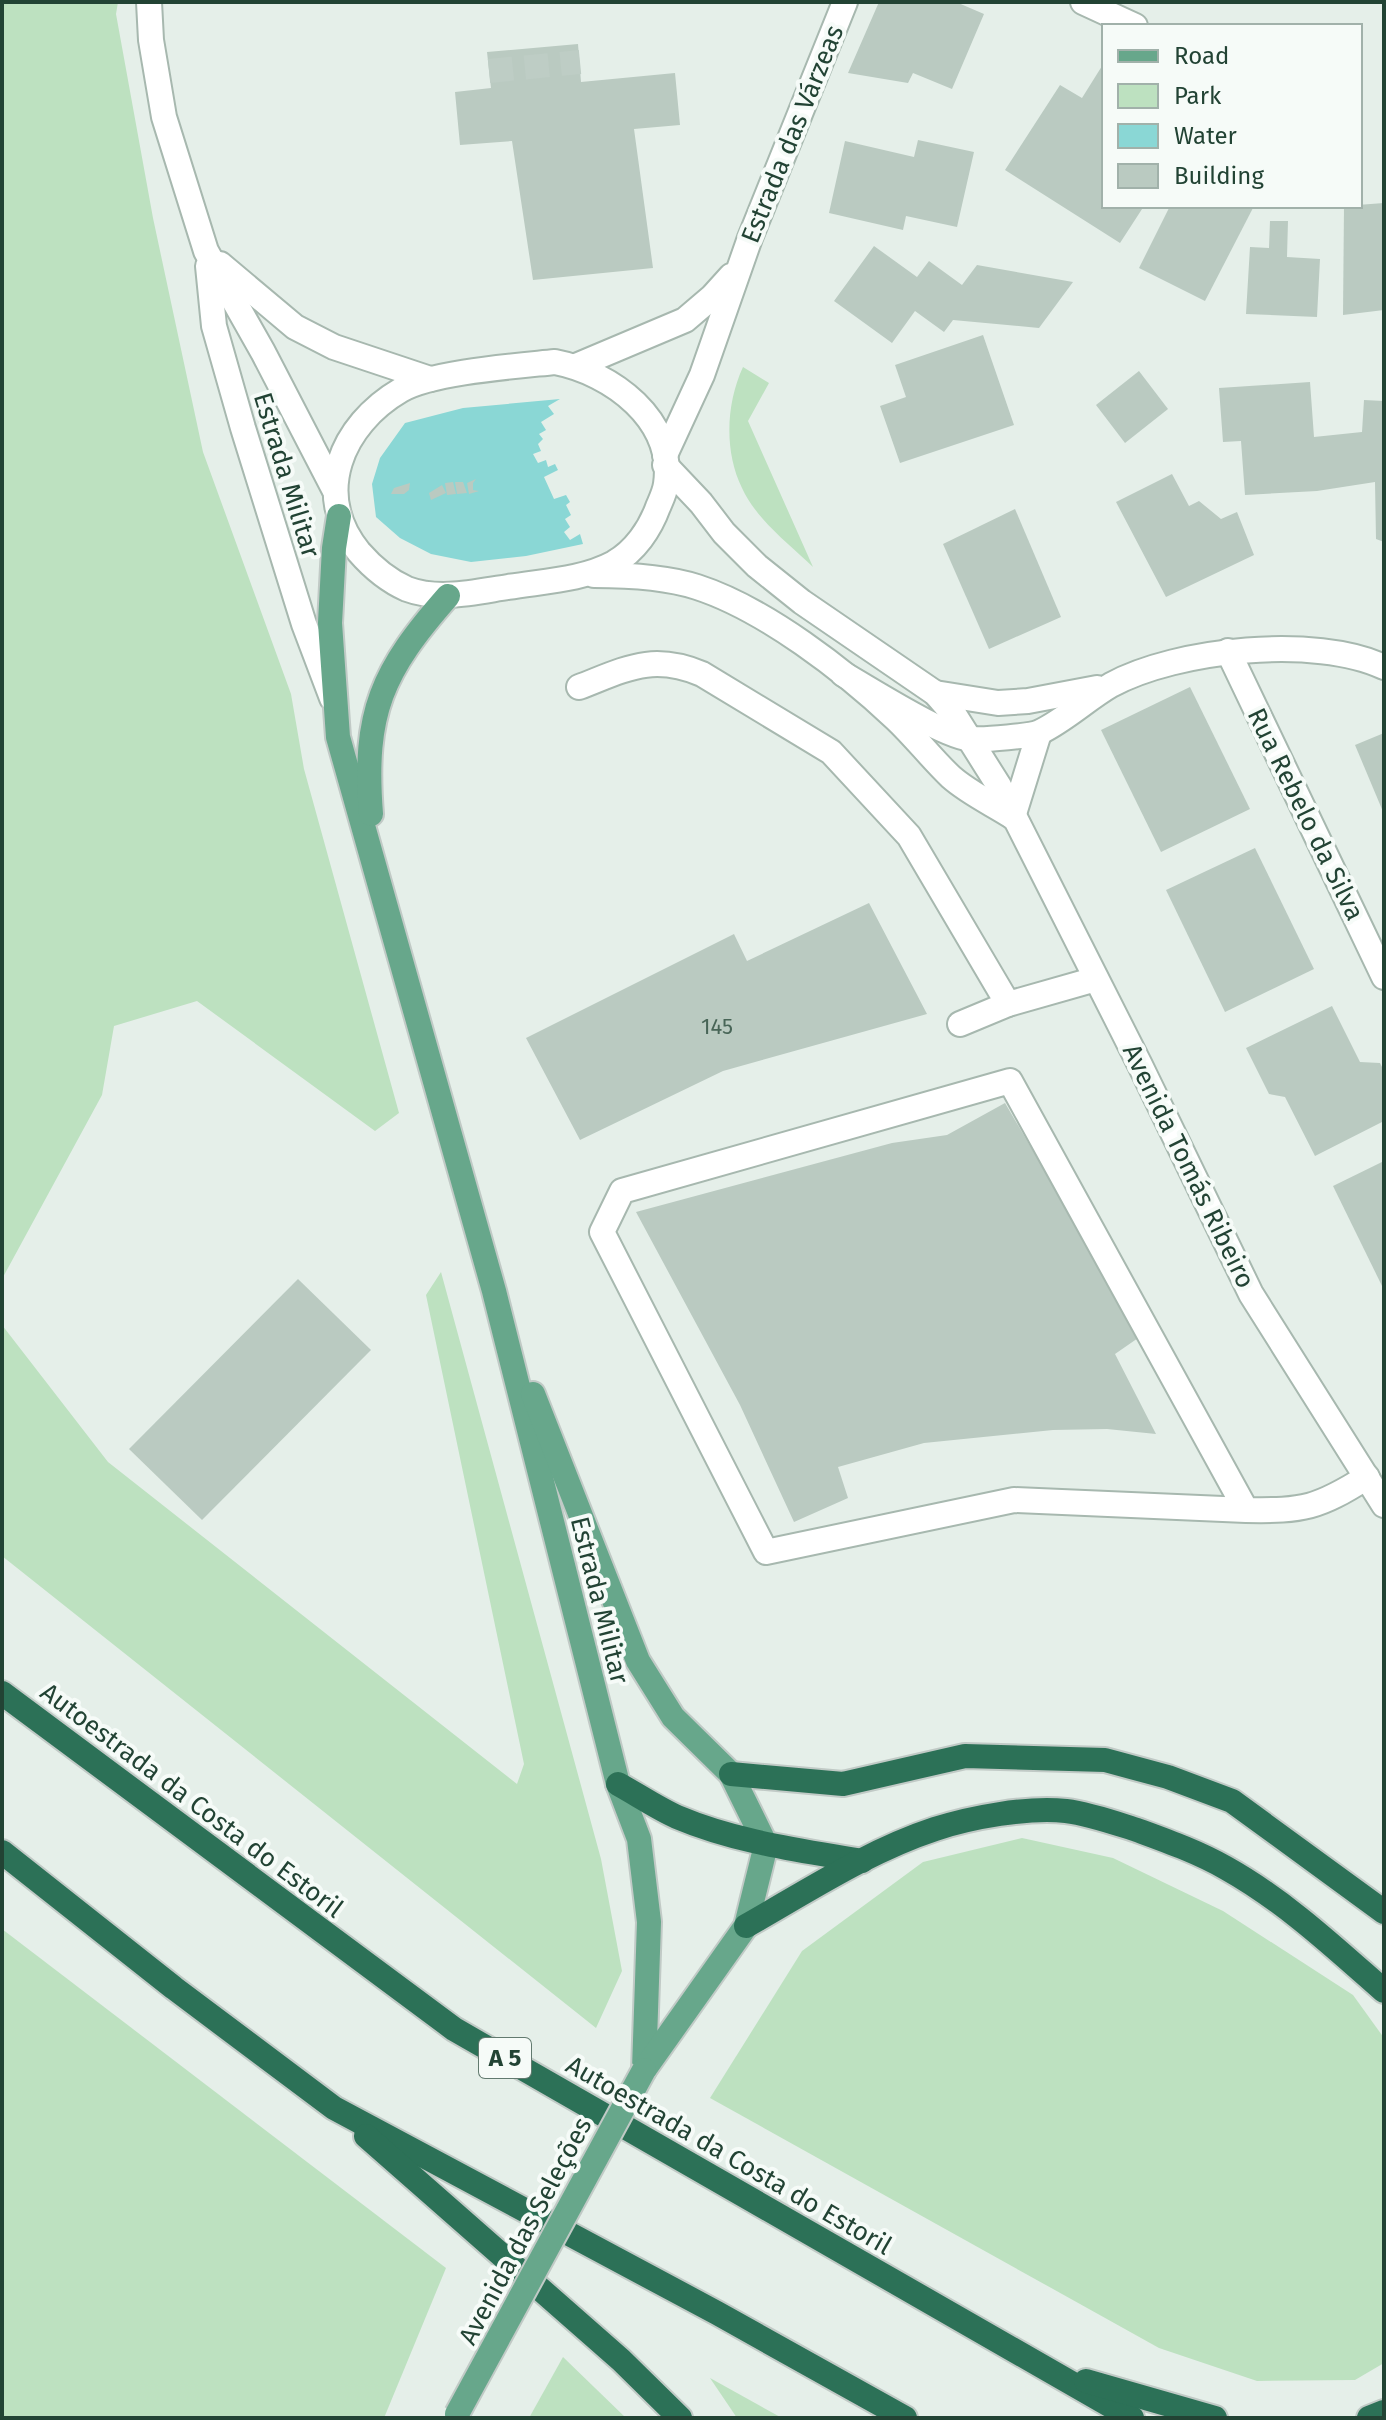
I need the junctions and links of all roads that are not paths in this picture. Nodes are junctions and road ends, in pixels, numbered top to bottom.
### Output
1 (149, 2) edge
2 (845, 2) edge
3 (1083, 2) edge
4 (1131, 24) edge
5 (206, 251) junction
6 (740, 266) junction
7 (576, 366) junction
8 (430, 379) junction
9 (665, 460) junction
10 (334, 489) junction
11 (339, 516) junction
12 (587, 575) junction
13 (448, 596) junction
14 (1228, 651) junction
15 (1384, 667) edge
16 (843, 674) junction
17 (1112, 685) junction
18 (579, 687) dead end
19 (935, 693) junction
20 (336, 709) junction
21 (1039, 733) junction
22 (971, 740) junction
23 (1013, 817) junction
24 (376, 876) junction
25 (1384, 977) edge
26 (1096, 979) junction
27 (1008, 1004) junction
28 (960, 1024) dead end
29 (494, 1291) junction
30 (1367, 1477) junction
31 (1384, 1505) edge
32 (1246, 1510) junction
33 (2, 1693) edge
34 (731, 1774) junction
35 (618, 1784) junction
36 (766, 1845) junction
37 (2, 1852) edge
38 (862, 1861) junction
39 (1384, 1912) edge
40 (746, 1926) junction
41 (1384, 1991) edge
42 (644, 2070) junction
43 (334, 2108) junction
44 (1044, 2368) junction
45 (1384, 2412) edge
46 (456, 2416) edge
47 (680, 2418) edge
48 (905, 2418) edge
49 (1132, 2418) edge
50 (1215, 2418) edge
51 (1369, 2418) edge

1 - 5 street, Estrada Militar
2 - 6 street, Estrada das Várzeas
3 - 4 street
5 - 8 street
5 - 10 street, Estrada Militar
5 - 20 street, Estrada Militar
6 - 7 street, Estrada das Várzeas
6 - 9 street, Estrada das Várzeas
7 - 8 street
7 - 9 street
8 - 10 street
9 - 12 street, Estrada das Várzeas
9 - 19 street, Avenida Tomás Ribeiro
10 - 11 street
11 - 13 street
11 - 20 main road, Estrada Militar
12 - 13 street
12 - 16 street, Avenida Tomás Ribeiro
13 - 24 main road, Estrada Militar
14 - 15 street
14 - 17 street
14 - 25 street, Rua Rebelo da Silva
16 - 22 street
16 - 23 street, Avenida Tomás Ribeiro
17 - 19 street
17 - 21 street
18 - 27 street
19 - 22 street, Avenida Tomás Ribeiro
20 - 24 main road, Estrada Militar
21 - 22 street
21 - 23 street
22 - 23 street, Avenida Tomás Ribeiro
23 - 26 street, Avenida Tomás Ribeiro
24 - 29 main road, Estrada Militar
26 - 27 street
26 - 30 street, Avenida Tomás Ribeiro
27 - 28 street
29 - 34 main road, Estrada Militar
29 - 35 main road, Estrada Militar
30 - 31 street, Avenida Tomás Ribeiro
30 - 32 street
32 - 32 street
33 - 44 highway, Autoestrada da Costa do Estoril / A 5
34 - 36 main road, Estrada Militar
34 - 39 highway
35 - 36 highway
35 - 42 main road, Estrada Militar
36 - 38 highway
36 - 40 main road
37 - 43 highway
38 - 40 highway
38 - 41 highway
40 - 42 main road, Avenida das Seleções
42 - 46 main road, Avenida das Seleções, bridge
43 - 47 highway
43 - 48 highway
44 - 49 highway, Autoestrada da Costa do Estoril / A 5
44 - 50 highway
45 - 51 highway

